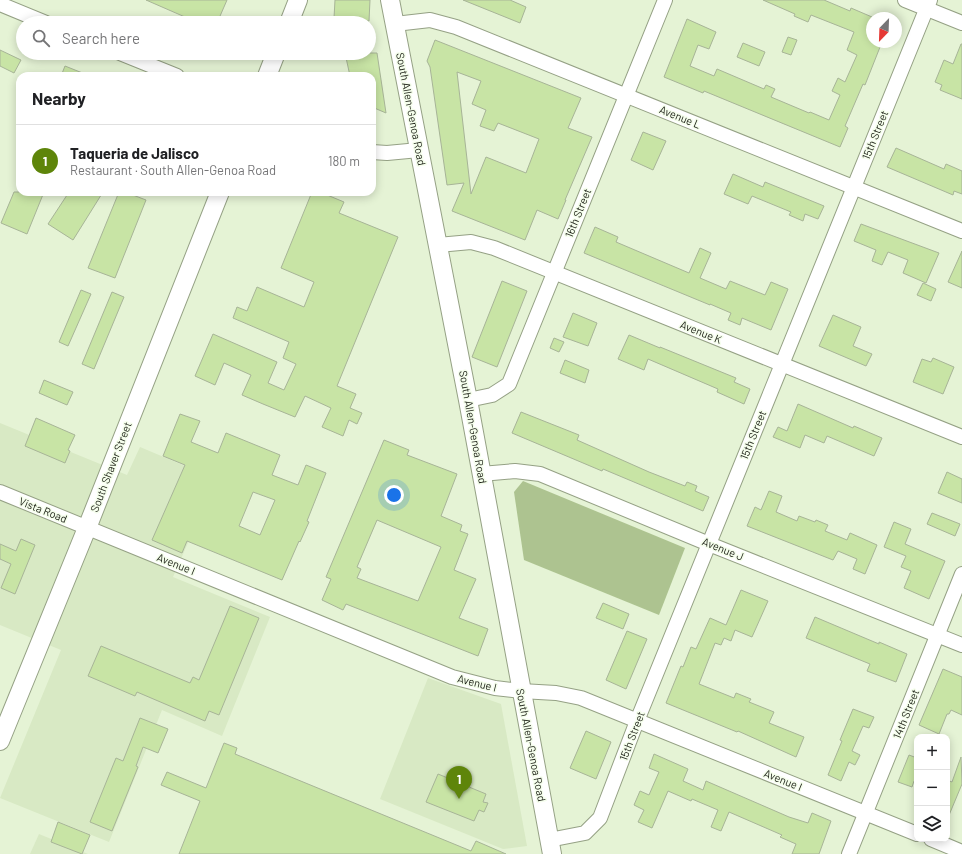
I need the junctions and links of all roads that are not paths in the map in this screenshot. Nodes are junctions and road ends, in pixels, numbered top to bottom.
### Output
1 (298, 0) edge
2 (390, 0) edge
3 (665, 0) edge
4 (905, 0) edge
5 (0, 4) edge
6 (928, 4) edge
7 (29, 16) edge
8 (292, 16) edge
9 (962, 23) edge
10 (395, 24) junction
11 (137, 60) edge
12 (273, 60) edge
13 (166, 72) edge
14 (269, 72) edge
15 (626, 95) junction
16 (419, 150) junction
17 (376, 152) edge
18 (854, 187) junction
19 (218, 196) edge
20 (962, 230) edge
21 (438, 245) junction
22 (554, 272) junction
23 (782, 364) junction
24 (468, 400) junction
25 (962, 436) edge
26 (481, 474) junction
27 (0, 492) edge
28 (87, 528) junction
29 (709, 544) junction
30 (962, 574) edge
31 (937, 636) junction
32 (962, 645) edge
33 (522, 691) junction
34 (637, 721) junction
35 (0, 740) edge
36 (866, 813) junction
37 (914, 833) edge
38 (938, 842) edge
39 (550, 847) edge
40 (962, 852) edge
41 (849, 854) edge

1 - 8 main road
2 - 10 main road, South Allen-Genoa Road
3 - 15 street, 16th Street
4 - 6 street
5 - 7 street
6 - 9 street
6 - 18 street, 15th Street
10 - 15 street, Avenue L
10 - 16 main road, South Allen-Genoa Road
11 - 13 street
12 - 14 main road
15 - 18 street, Avenue L
15 - 22 street, 16th Street
16 - 17 street
16 - 21 main road, South Allen-Genoa Road
18 - 20 street, Avenue L
18 - 23 street, 15th Street
19 - 28 main road, South Shaver Street
21 - 22 street, Avenue K
21 - 24 main road, South Allen-Genoa Road
22 - 23 street, Avenue K
22 - 24 street, 16th Street
23 - 25 street, Avenue K
23 - 29 street, 15th Street
24 - 26 main road, South Allen-Genoa Road
26 - 29 street, Avenue J
26 - 33 main road, South Allen-Genoa Road
27 - 28 street, Vista Road
28 - 33 street, Avenue I
28 - 35 main road, South Shaver Street
29 - 31 street, Avenue J
29 - 34 street, 15th Street
30 - 31 street, 14th Street
31 - 32 street, Avenue J
31 - 36 street, 14th Street
33 - 34 street, Avenue I
33 - 39 main road, South Allen-Genoa Road
34 - 36 street, Avenue I
34 - 39 street, 15th Street
36 - 37 street, Avenue I
36 - 41 street, 14th Street
38 - 40 street

